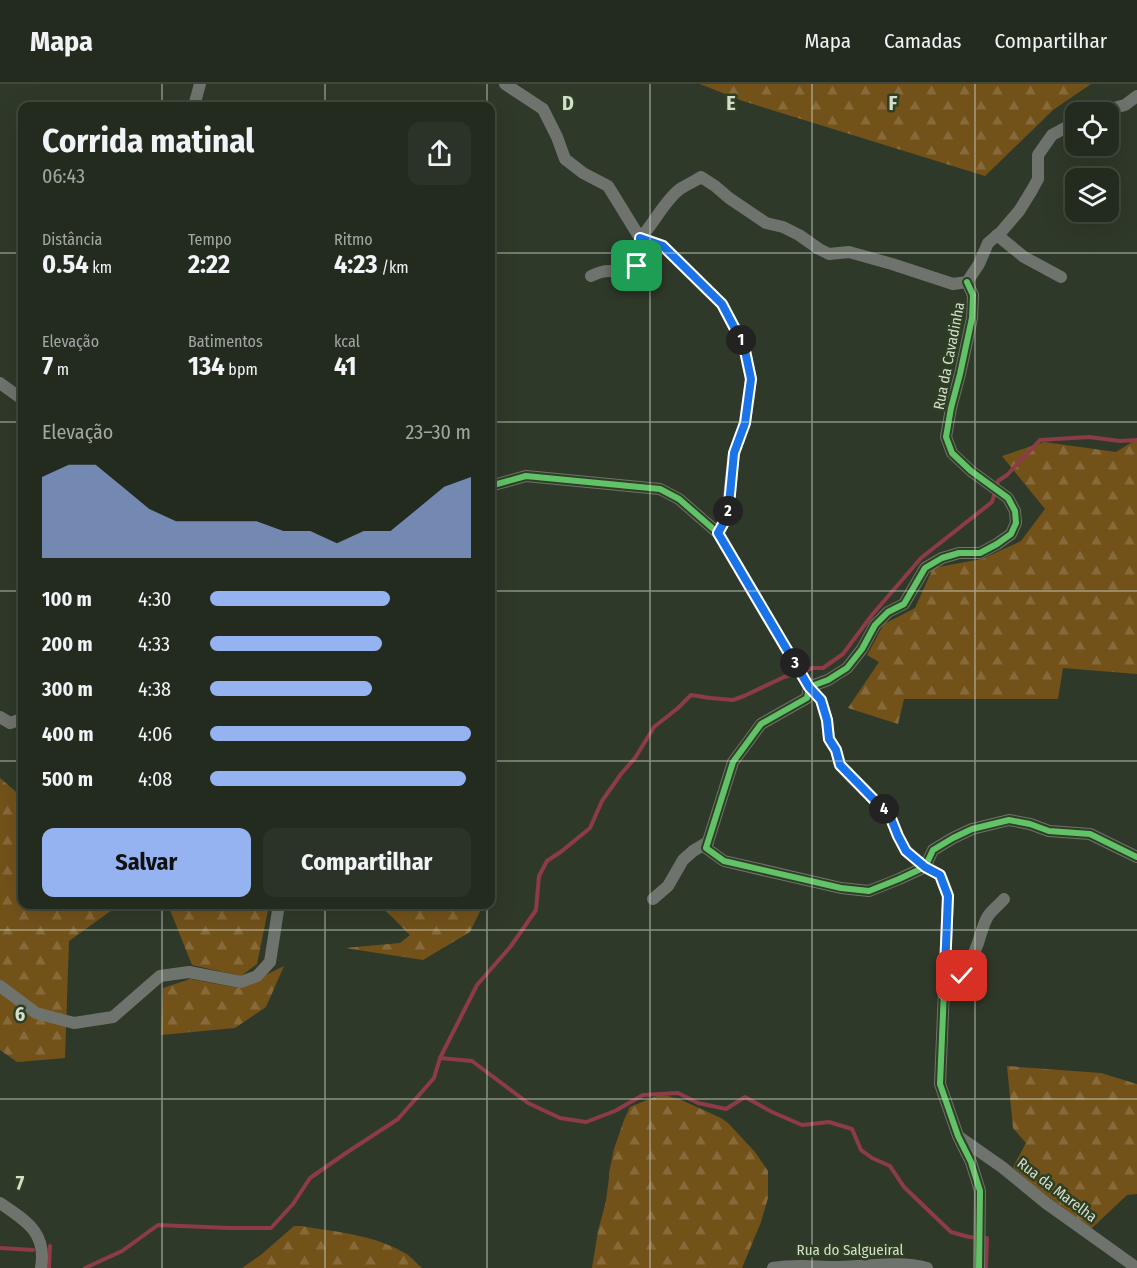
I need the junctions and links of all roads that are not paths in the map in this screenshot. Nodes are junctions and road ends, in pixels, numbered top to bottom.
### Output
1 (200, 84) edge
2 (505, 84) edge
3 (525, 90) edge
4 (1137, 96) edge
5 (195, 102) edge
6 (1119, 107) edge
7 (1065, 128) edge
8 (997, 236) junction
9 (640, 238) junction
10 (591, 276) dead end
11 (1061, 278) dead end
12 (966, 282) junction
13 (0, 383) edge
14 (18, 396) edge
15 (495, 485) edge
16 (718, 533) junction
17 (807, 683) junction
18 (0, 717) edge
19 (18, 721) edge
20 (708, 842) junction
21 (1137, 857) edge
22 (925, 867) junction
23 (1004, 898) dead end
24 (653, 899) dead end
25 (278, 909) edge
26 (0, 986) edge
27 (944, 994) junction
28 (958, 1136) junction
29 (0, 1203) edge
30 (41, 1268) edge
31 (773, 1268) edge
32 (927, 1268) edge
33 (979, 1268) edge
34 (1137, 1268) edge

1 - 5 street
2 - 3 street
3 - 9 street
4 - 6 street
7 - 8 street
8 - 11 street
8 - 12 street
9 - 10 street
9 - 12 street
9 - 16 street
12 - 17 street, Rua da Cavadinha
13 - 14 street
15 - 16 street
16 - 17 street
17 - 20 street
17 - 22 street
18 - 19 street
20 - 22 street
20 - 24 street
21 - 22 street
22 - 27 street
23 - 27 street
25 - 26 street
27 - 28 street
28 - 33 street
28 - 34 street, Rua da Marelha
29 - 30 street
31 - 32 street, Rua do Salgueiral

